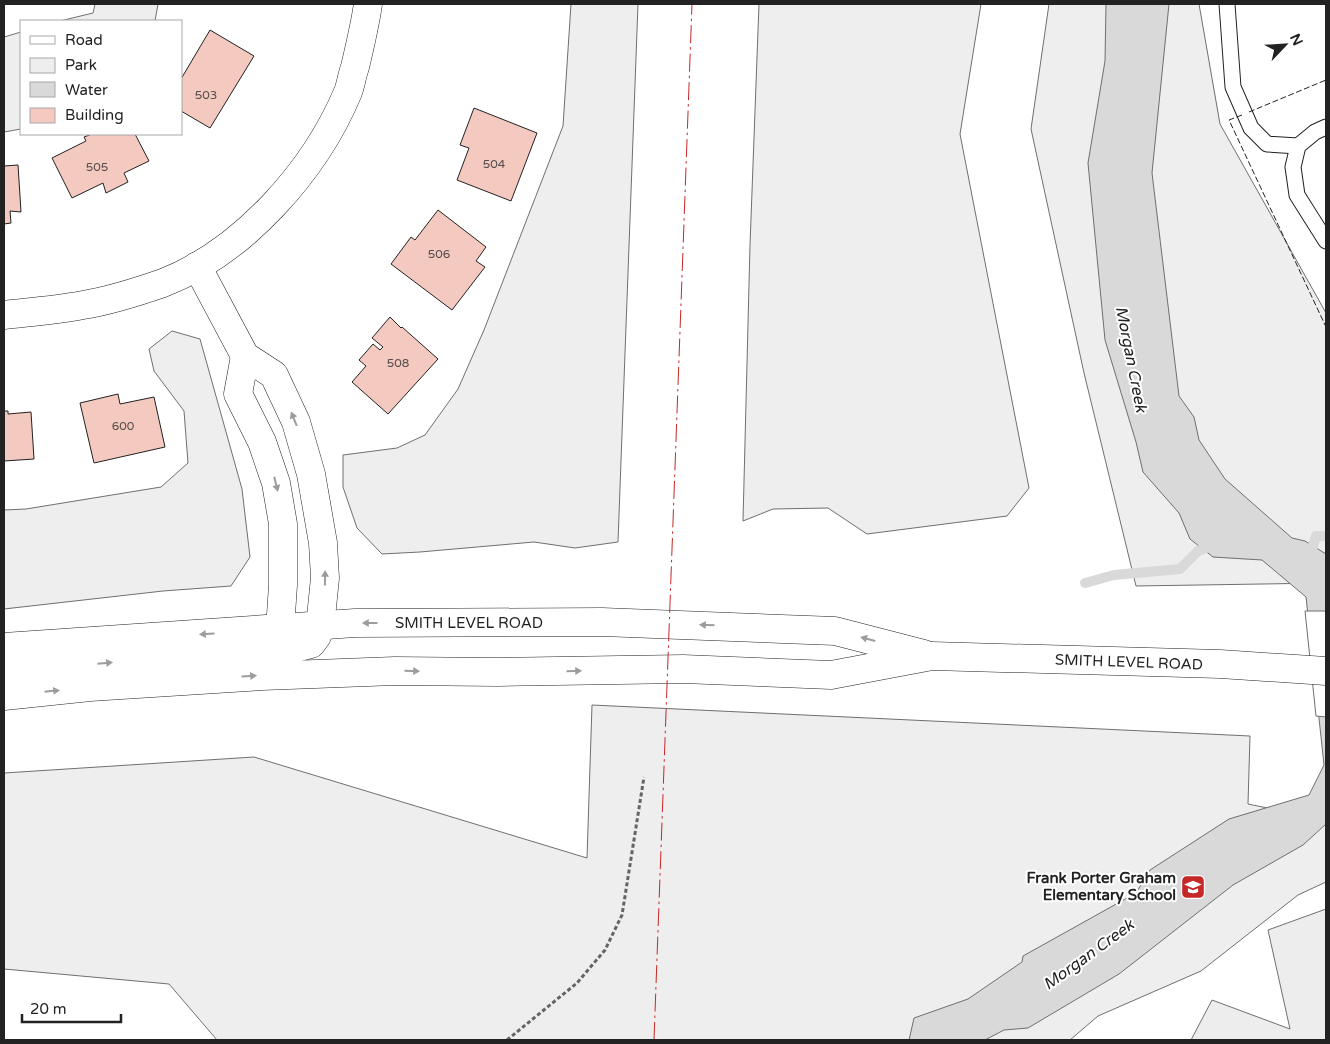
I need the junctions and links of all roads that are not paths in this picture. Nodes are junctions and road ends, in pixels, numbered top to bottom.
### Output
1 (368, 4) edge
2 (1227, 4) edge
3 (1326, 127) edge
4 (1298, 146) junction
5 (1326, 241) edge
6 (197, 266) junction
7 (4, 315) edge
8 (244, 356) junction
9 (320, 627) junction
10 (280, 630) junction
11 (4, 647) edge
12 (932, 656) junction
13 (1326, 670) edge
14 (4, 673) edge
15 (4, 696) edge

1 - 6 main road
2 - 4 lane
3 - 4 lane
4 - 5 lane
6 - 7 main road
6 - 8 main road
9 -> 8 main road
8 -> 10 main road
9 - 10 main road, SMITH LEVEL ROAD
12 -> 9 main road, SMITH LEVEL ROAD
14 -> 9 main road
10 -> 11 main road, SMITH LEVEL ROAD
12 - 13 main road, SMITH LEVEL ROAD
15 -> 12 main road, SMITH LEVEL ROAD

